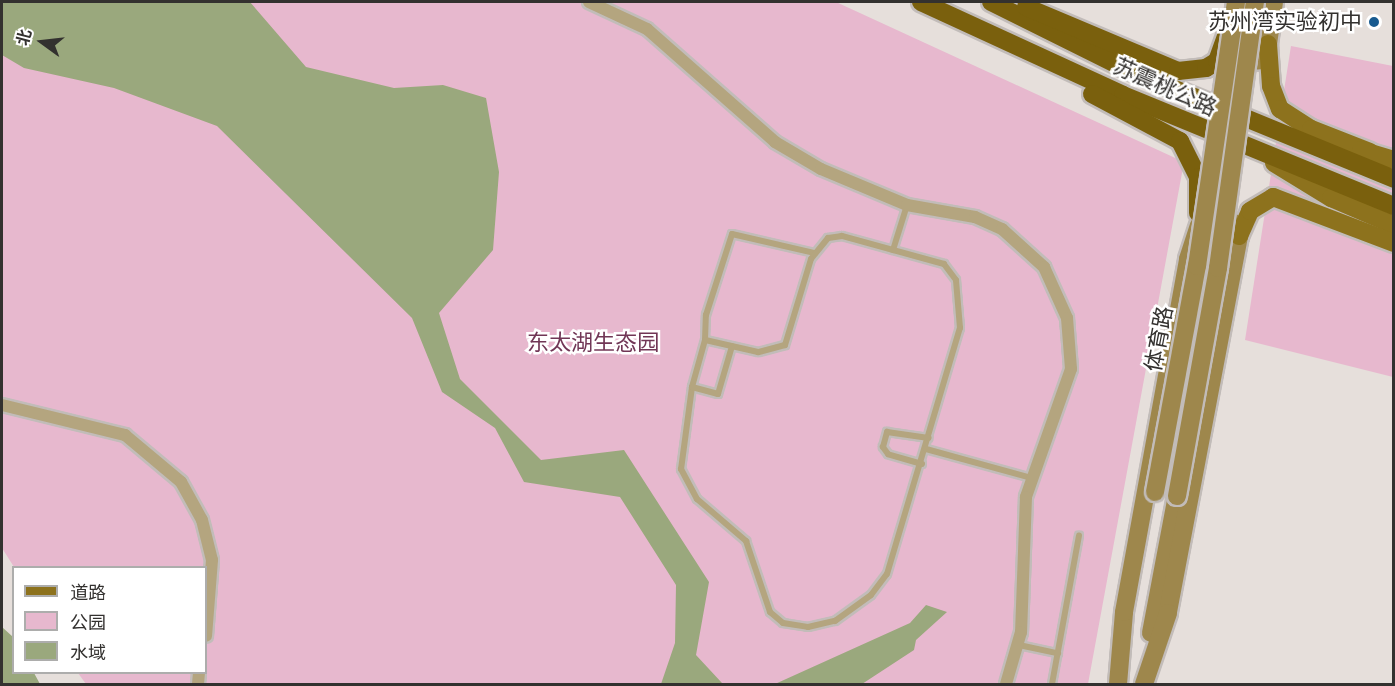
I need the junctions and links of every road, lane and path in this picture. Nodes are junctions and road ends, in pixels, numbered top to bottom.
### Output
1 (589, 2) edge
2 (991, 2) edge
3 (1013, 2) edge
4 (1230, 2) edge
5 (1236, 2) edge
6 (1255, 2) edge
7 (1274, 2) edge
8 (924, 3) edge
9 (1268, 44) junction
10 (1224, 48) junction
11 (1254, 121) junction
12 (1254, 151) junction
13 (1370, 153) junction
14 (1394, 160) edge
15 (1394, 179) edge
16 (907, 205) junction
17 (1394, 206) edge
18 (1394, 225) edge
19 (1193, 236) junction
20 (1239, 236) junction
21 (1394, 243) edge
22 (893, 250) junction
23 (814, 253) junction
24 (705, 340) junction
25 (732, 346) junction
26 (692, 387) junction
27 (2, 405) edge
28 (929, 438) junction
29 (926, 449) junction
30 (922, 464) junction
31 (1030, 478) junction
32 (1079, 536) dead end
33 (207, 623) edge
34 (1018, 645) junction
35 (1058, 653) junction
36 (1006, 684) edge
37 (1052, 684) edge
38 (1119, 684) edge
39 (1143, 684) edge

1 - 16 street
2 - 11 highway, 苏震桃公路
3 - 10 highway
4 - 10 highway
5 - 38 main road, 体育路, bridge
6 - 39 main road, 体育路, bridge
7 - 9 main road
8 - 12 highway, 苏震桃公路
8 - 19 highway
9 - 10 main road
9 - 13 main road
11 - 13 main road
11 - 15 highway, 苏震桃公路
12 - 17 highway, 苏震桃公路
12 - 18 main road
13 - 14 main road
16 - 22 lane
16 - 31 street
19 - 20 main road
19 - 38 main road
20 - 21 main road
20 - 39 main road
22 - 23 lane
22 - 28 lane
23 - 24 lane
23 - 25 lane
24 - 25 lane
24 - 26 lane
25 - 26 lane
26 - 30 lane
27 - 33 street
28 - 29 lane
28 - 30 lane
29 - 30 lane
29 - 31 lane
31 - 34 street
32 - 35 lane
34 - 35 lane
34 - 36 street
35 - 37 lane

